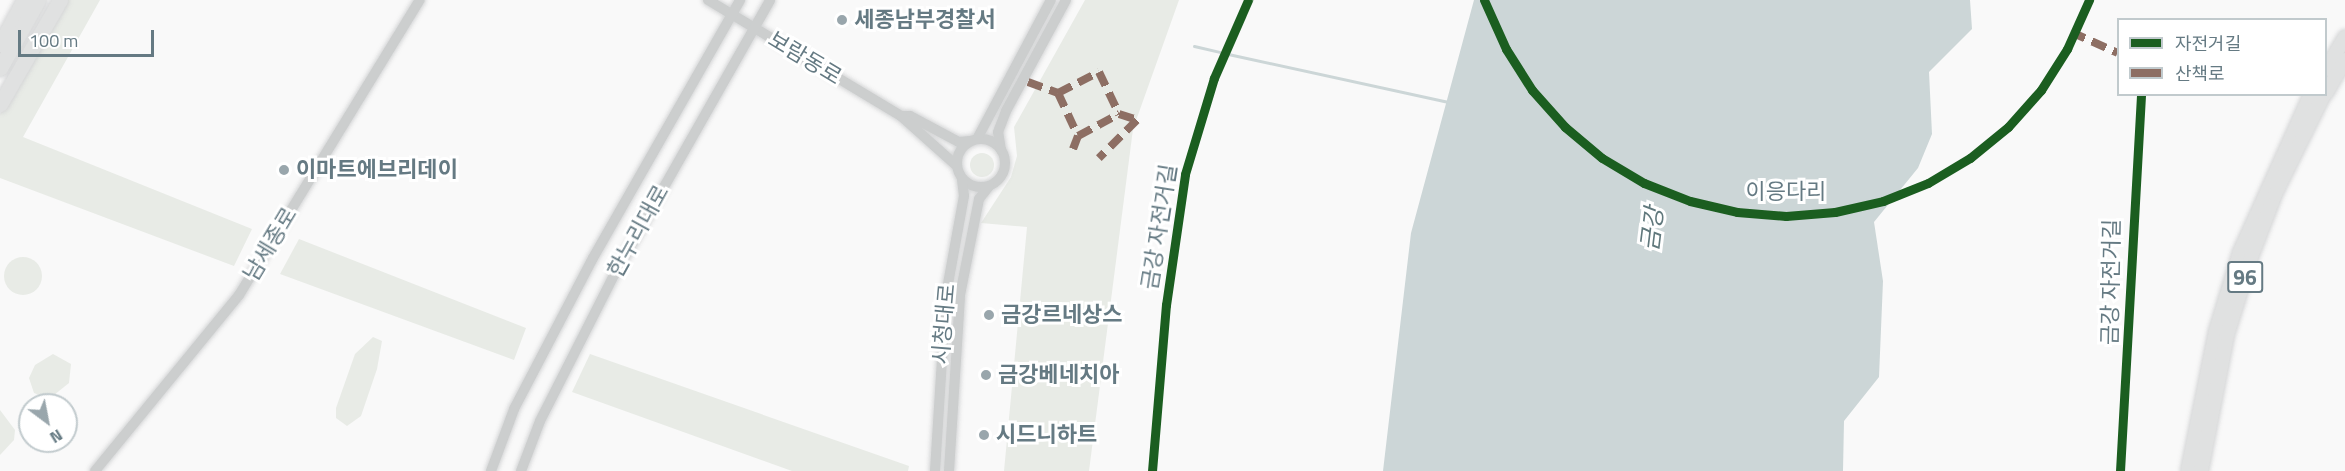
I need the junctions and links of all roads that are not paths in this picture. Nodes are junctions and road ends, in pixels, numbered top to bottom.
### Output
1 (24, 0) edge
2 (38, 0) edge
3 (52, 0) edge
4 (60, 0) edge
5 (420, 0) edge
6 (708, 0) edge
7 (740, 0) edge
8 (770, 0) edge
9 (1052, 0) edge
10 (1066, 0) edge
11 (731, 14) junction
12 (754, 27) junction
13 (2345, 37) edge
14 (0, 44) edge
15 (2345, 60) edge
16 (2327, 66) edge
17 (0, 68) edge
18 (2327, 91) edge
19 (0, 92) edge
20 (2310, 96) edge
21 (2324, 96) edge
22 (0, 105) edge
23 (902, 116) junction
24 (974, 140) junction
25 (1001, 150) junction
26 (957, 166) junction
27 (963, 179) junction
28 (989, 186) junction
29 (95, 471) edge
30 (491, 471) edge
31 (521, 471) edge
32 (935, 471) edge
33 (949, 471) edge
34 (2188, 471) edge
35 (2201, 471) edge

1 - 14 highway
2 - 17 highway
3 - 19 highway
4 - 22 highway
5 - 29 street, 남세종로
6 - 11 street, 보람동로
7 - 11 street, 한누리대로
8 - 12 street, 한누리대로
9 - 24 street
10 - 25 street
11 - 12 street, 보람동로
11 - 30 street, 한누리대로
12 - 23 street, 보람동로
12 - 31 street, 한누리대로
13 - 16 main road
15 - 18 main road, 96
20 - 34 main road, 96
21 - 35 main road, 96
23 - 24 street
23 - 26 street
24 - 25 street
24 - 26 street
25 - 28 street
26 - 27 street
27 - 28 street
27 - 32 street, 시청대로
28 - 33 street, 시청대로

